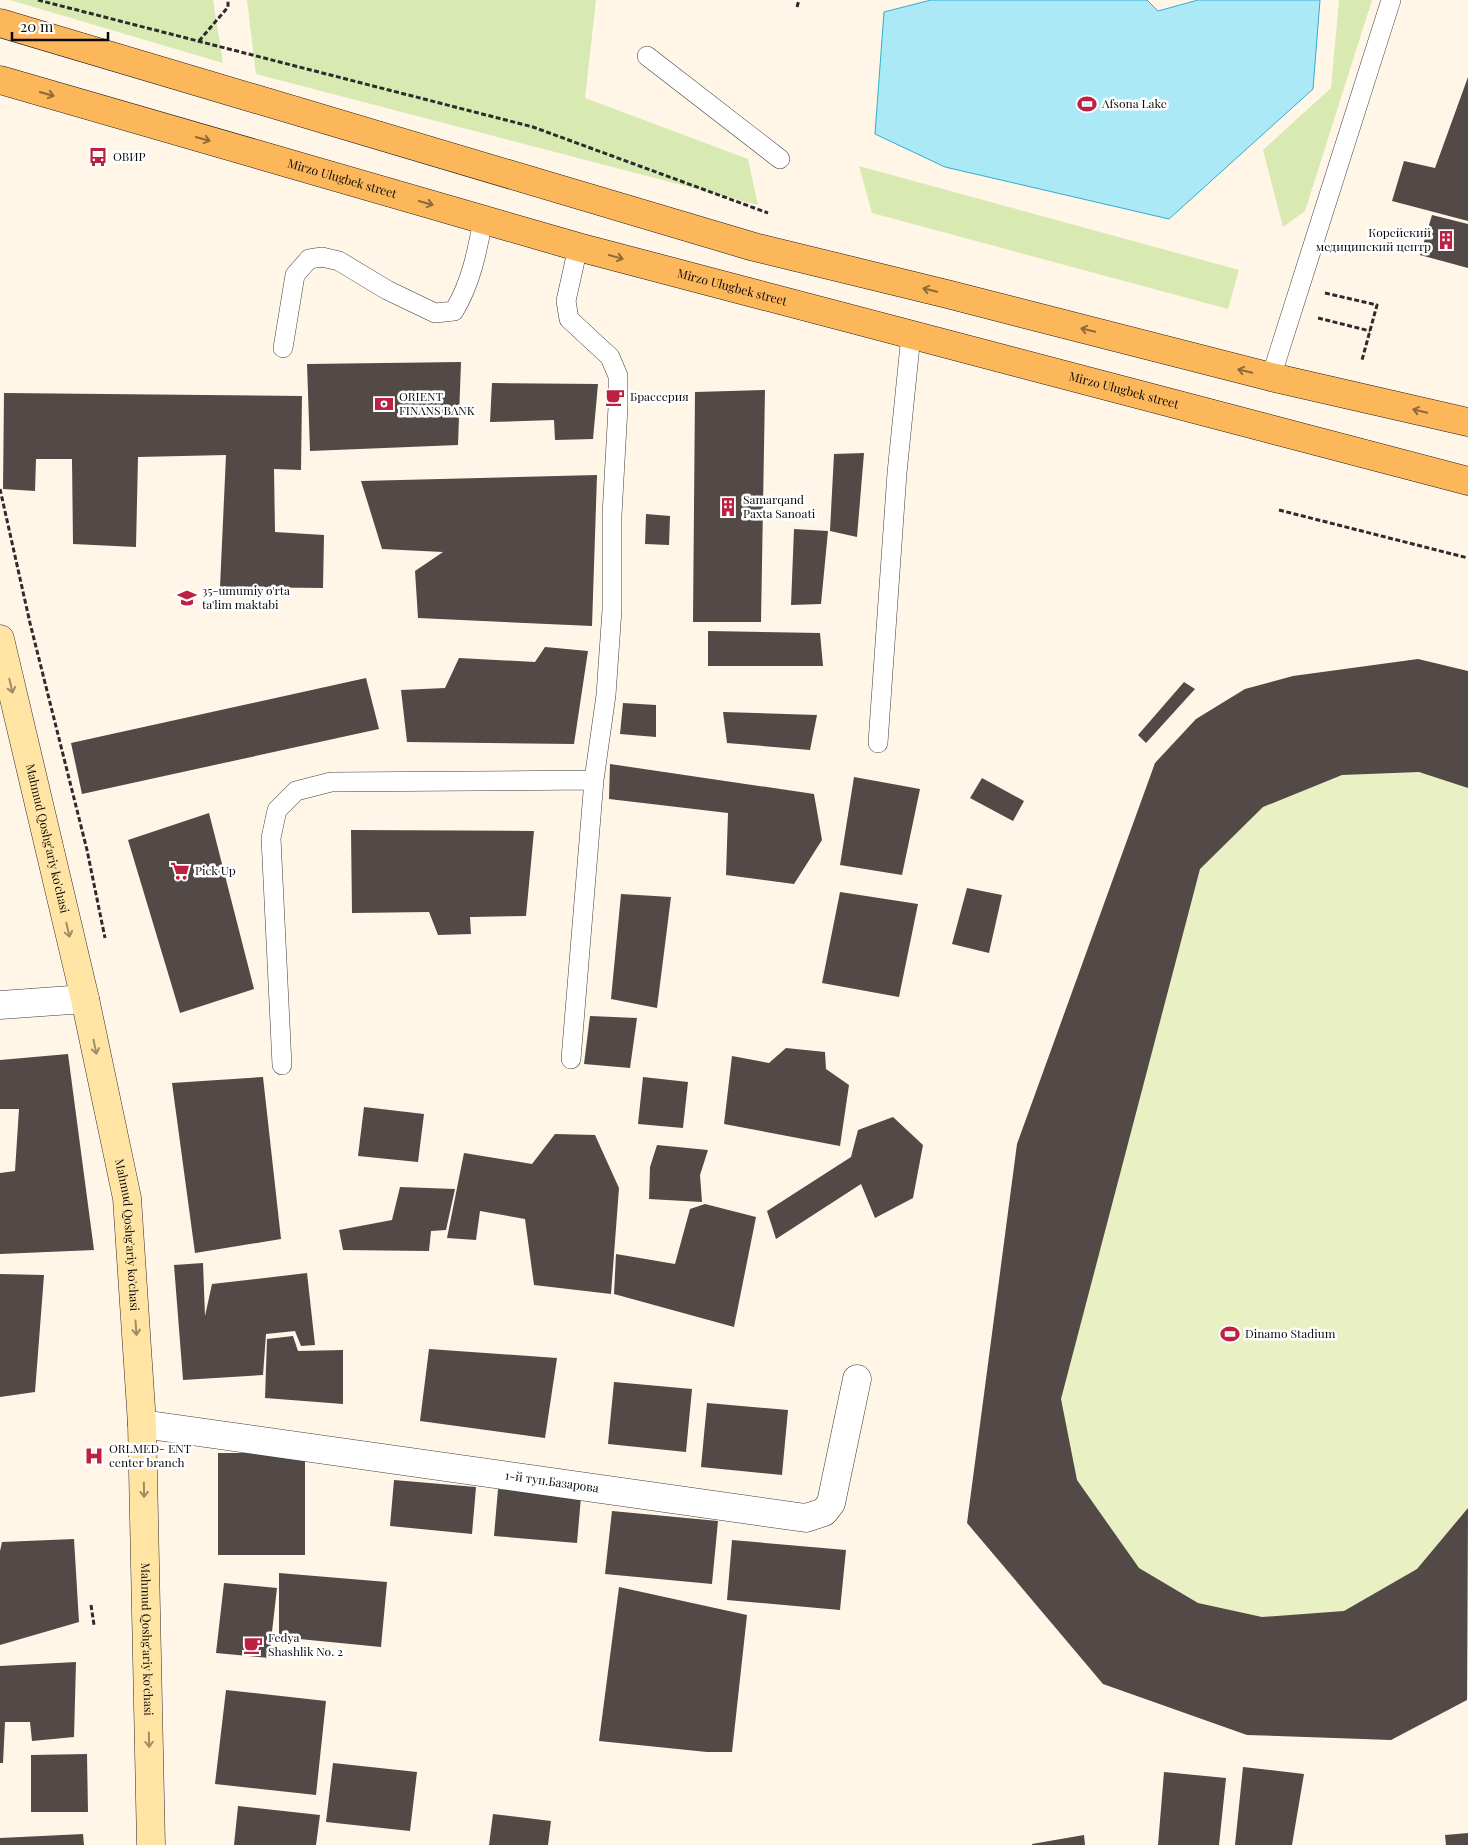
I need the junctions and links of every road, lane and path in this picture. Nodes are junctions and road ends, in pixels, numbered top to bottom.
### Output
1 (38, 0) edge
2 (228, 0) edge
3 (799, 0) edge
4 (1391, 0) edge
5 (797, 7) dead end
6 (0, 23) edge
7 (199, 41) junction
8 (647, 56) dead end
9 (0, 80) edge
10 (780, 159) dead end
11 (768, 213) dead end
12 (483, 220) junction
13 (578, 247) junction
14 (1300, 288) junction
15 (1318, 318) dead end
16 (1370, 331) junction
17 (911, 335) junction
18 (282, 348) dead end
19 (1362, 360) dead end
20 (1271, 377) junction
21 (1468, 422) edge
22 (1468, 481) edge
23 (1279, 510) dead end
24 (1468, 558) edge
25 (0, 639) edge
26 (878, 743) dead end
27 (594, 780) junction
28 (85, 999) junction
29 (0, 1005) edge
30 (571, 1059) dead end
31 (282, 1065) dead end
32 (857, 1379) dead end
33 (142, 1424) junction
34 (91, 1605) dead end
35 (94, 1625) dead end
36 (151, 1845) edge

1 - 7 path
2 - 7 path
3 - 5 path
4 - 14 lane
20 -> 6 main road
7 - 11 path
8 - 10 lane
9 -> 12 main road, Mirzo Ulugbek street
12 - 13 main road, Mirzo Ulugbek street
12 - 18 lane
13 -> 17 main road, Mirzo Ulugbek street
13 - 27 lane
14 - 16 path
14 - 20 lane
15 - 16 path
16 - 19 path
17 - 22 main road, Mirzo Ulugbek street
17 - 26 lane
21 -> 20 main road
23 - 24 path
25 -> 28 main road, Mahmud Qoshg'ariy ko'chasi
27 - 30 lane
27 - 31 lane
28 - 29 street
28 -> 33 main road, Mahmud Qoshg'ariy ko'chasi
32 - 33 street, 1-й туп.Базарова
33 -> 36 main road, Mahmud Qoshg'ariy ko'chasi
34 - 35 path

